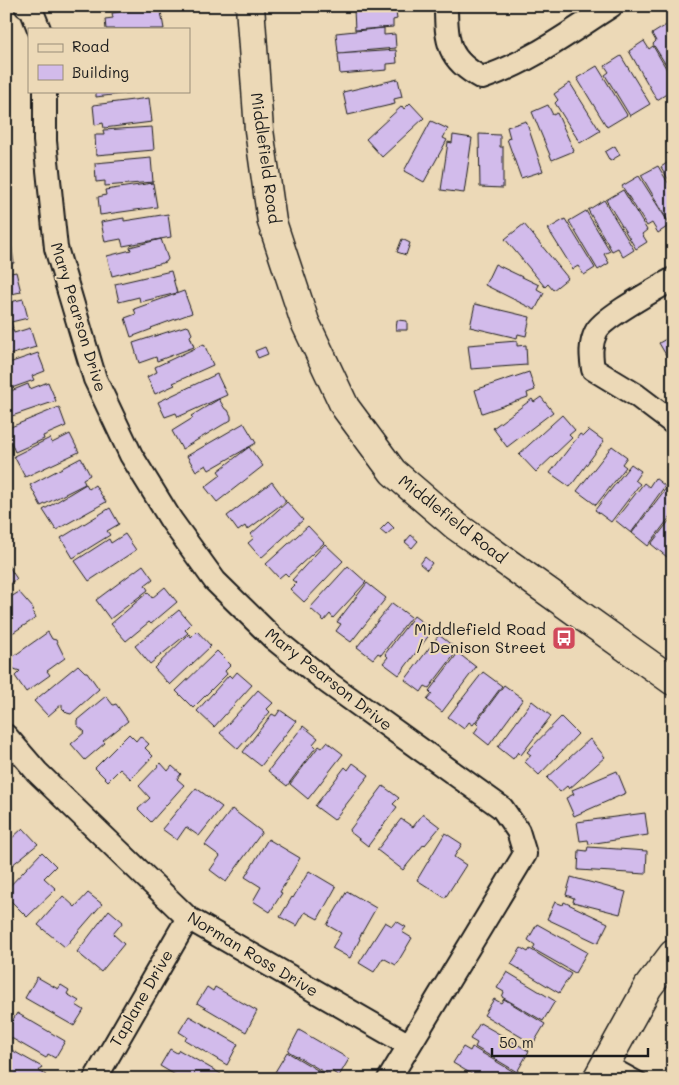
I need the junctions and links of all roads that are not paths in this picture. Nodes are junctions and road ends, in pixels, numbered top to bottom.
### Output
1 (26, 6) edge
2 (250, 6) edge
3 (446, 6) edge
4 (611, 6) edge
5 (39, 28) edge
6 (45, 92) edge
7 (673, 279) edge
8 (673, 423) edge
9 (673, 681) edge
10 (6, 736) edge
11 (188, 918) junction
12 (673, 954) edge
13 (409, 1045) junction
14 (602, 1070) edge
15 (94, 1079) edge
16 (389, 1079) edge
17 (641, 1079) edge

1 - 5 street
2 - 9 main road, Middlefield Road
3 - 4 street
6 - 13 street, Mary Pearson Drive
7 - 8 street
10 - 11 street, Norman Ross Drive
11 - 13 street, Norman Ross Drive
11 - 15 street, Taplane Drive
12 - 14 main road
13 - 16 street, Mary Pearson Drive
14 - 17 lane

